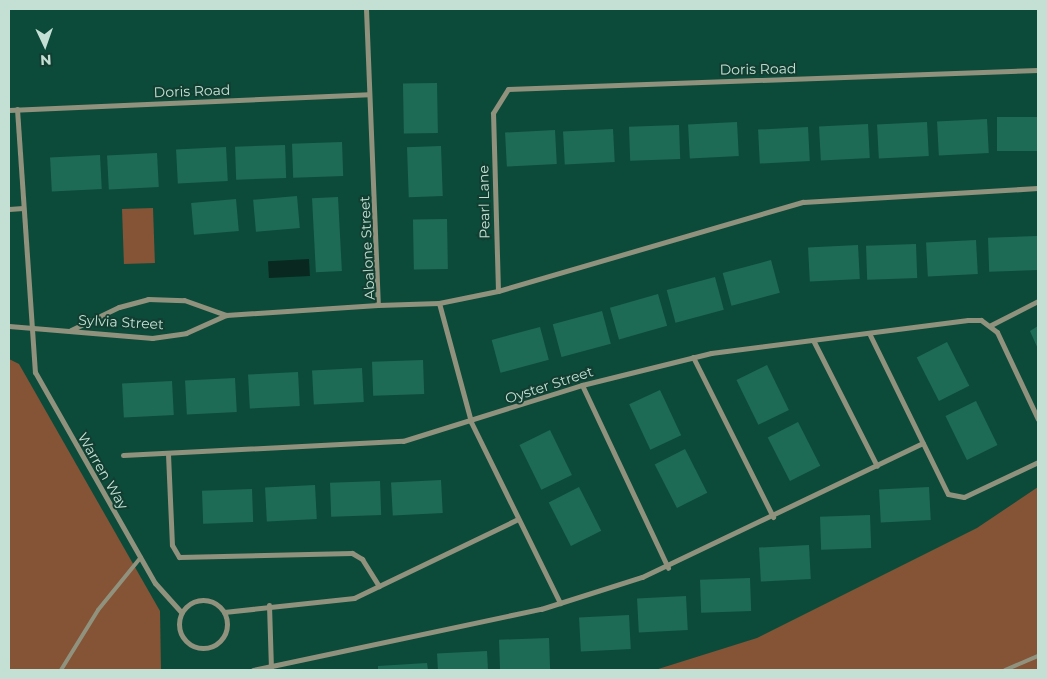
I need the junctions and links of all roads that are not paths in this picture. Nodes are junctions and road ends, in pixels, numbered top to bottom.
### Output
1 (366, 9) edge
2 (1038, 70) edge
3 (369, 94) junction
4 (17, 109) junction
5 (9, 110) edge
6 (493, 113) joint
7 (1038, 188) edge
8 (23, 208) junction
9 (9, 209) edge
10 (498, 291) junction
11 (1038, 301) edge
12 (439, 303) junction
13 (378, 305) junction
14 (226, 314) junction
15 (9, 326) edge
16 (991, 326) junction
17 (30, 329) junction
18 (70, 330) junction
19 (869, 333) junction
20 (813, 340) junction
21 (693, 357) junction
22 (582, 385) junction
23 (1038, 419) edge
24 (471, 422) junction
25 (923, 443) junction
26 (168, 454) junction
27 (123, 455) dead end
28 (1038, 462) edge
29 (877, 466) junction
30 (773, 517) junction
31 (518, 519) junction
32 (141, 557) junction
33 (668, 568) junction
34 (379, 586) junction
35 (560, 603) junction
36 (269, 605) junction
37 (224, 612) junction
38 (182, 613) junction
39 (1038, 656) edge
40 (271, 667) junction
41 (61, 670) edge
42 (253, 670) edge
43 (1005, 670) edge

1 - 3 street, Abalone Street
2 - 6 street, Doris Road
3 - 4 street, Doris Road
3 - 13 street, Abalone Street
4 - 5 street, Doris Road
4 - 8 street
6 - 10 street, Pearl Lane
7 - 10 street, Abalone Street
8 - 9 street
8 - 17 street
10 - 12 street, Abalone Street
11 - 16 street
12 - 13 street, Abalone Street
12 - 24 street
13 - 14 street, Sylvia Street
14 - 18 street, Sylvia Street
14 - 18 street, Sylvia Street
15 - 17 street, Sylvia Street
16 - 19 street, Oyster Street
16 - 23 street
17 - 18 street, Sylvia Street
17 - 32 street, Warren Way
19 - 20 street, Oyster Street
19 - 25 street
20 - 21 street, Oyster Street
20 - 29 street
21 - 22 street, Oyster Street
21 - 30 street
22 - 24 street, Oyster Street
22 - 33 street
24 - 26 street, Oyster Street
24 - 31 street
25 - 28 street
25 - 29 street
26 - 27 street, Oyster Street
26 - 34 street
29 - 30 street
30 - 33 street
31 - 34 street
31 - 35 street
32 - 38 street, Warren Way
32 - 41 lane
33 - 35 street
34 - 36 street
35 - 40 street
36 - 37 street
36 - 40 street
37 - 38 street
37 - 38 street
39 - 43 lane
40 - 42 street

